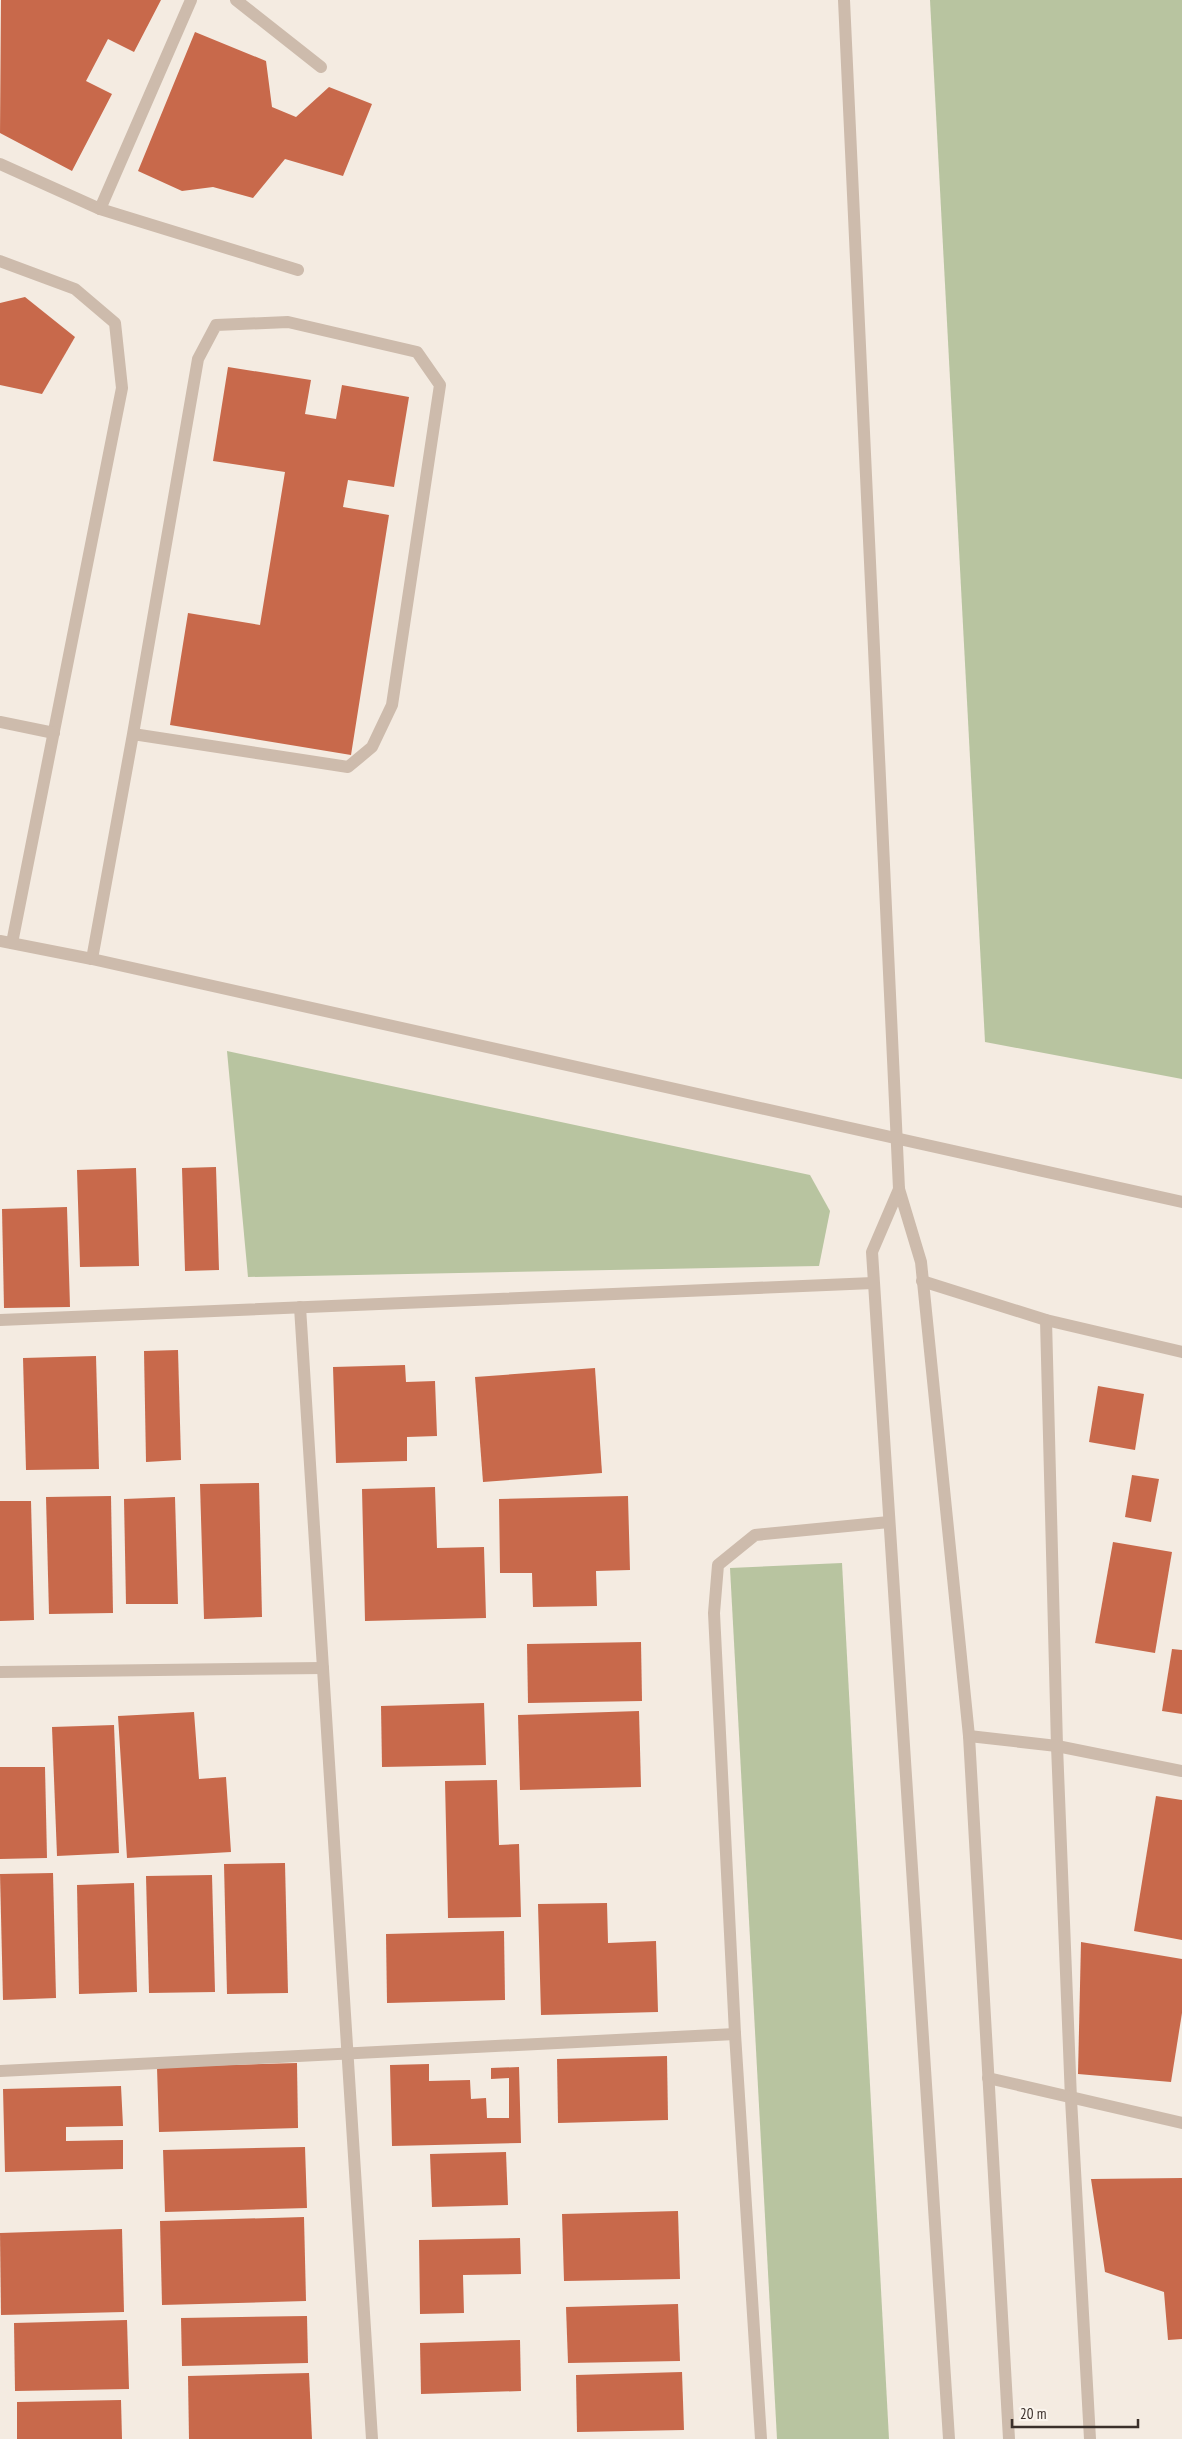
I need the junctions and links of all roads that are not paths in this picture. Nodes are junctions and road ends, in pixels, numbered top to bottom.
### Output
1 (191, 0) edge
2 (236, 0) edge
3 (844, 0) edge
4 (321, 67) dead end
5 (0, 164) edge
6 (100, 209) junction
7 (0, 261) edge
8 (298, 270) dead end
9 (0, 722) edge
10 (54, 733) junction
11 (133, 734) junction
12 (6, 942) edge
13 (92, 958) junction
14 (896, 1138) junction
15 (899, 1189) junction
16 (1182, 1202) edge
17 (922, 1281) junction
18 (873, 1283) junction
19 (300, 1307) junction
20 (0, 1320) edge
21 (1046, 1320) junction
22 (1182, 1352) edge
23 (889, 1522) junction
24 (323, 1668) junction
25 (0, 1672) edge
26 (969, 1736) junction
27 (1057, 1746) junction
28 (1182, 1771) edge
29 (735, 2034) junction
30 (348, 2054) junction
31 (0, 2071) edge
32 (988, 2078) junction
33 (1072, 2099) junction
34 (1182, 2123) edge
35 (372, 2439) edge
36 (761, 2439) edge
37 (949, 2439) edge
38 (1009, 2439) edge
39 (1090, 2439) edge

1 - 6 street
2 - 4 street
3 - 14 street
5 - 6 street
6 - 8 street
7 - 10 street
9 - 10 street
10 - 12 street
11 - 11 street
11 - 13 street
12 - 13 street
13 - 14 street
14 - 15 street
14 - 16 street
15 - 17 street
15 - 18 street
17 - 21 street
17 - 26 street
18 - 19 street
18 - 23 street
19 - 20 street
19 - 24 street
21 - 22 street
21 - 27 street
23 - 29 street
23 - 37 street
24 - 25 street
24 - 30 street
26 - 27 street
26 - 32 street
27 - 28 street
27 - 33 street
29 - 30 street
29 - 36 street
30 - 31 street
30 - 35 street
32 - 33 street
32 - 38 street
33 - 34 street
33 - 39 street

